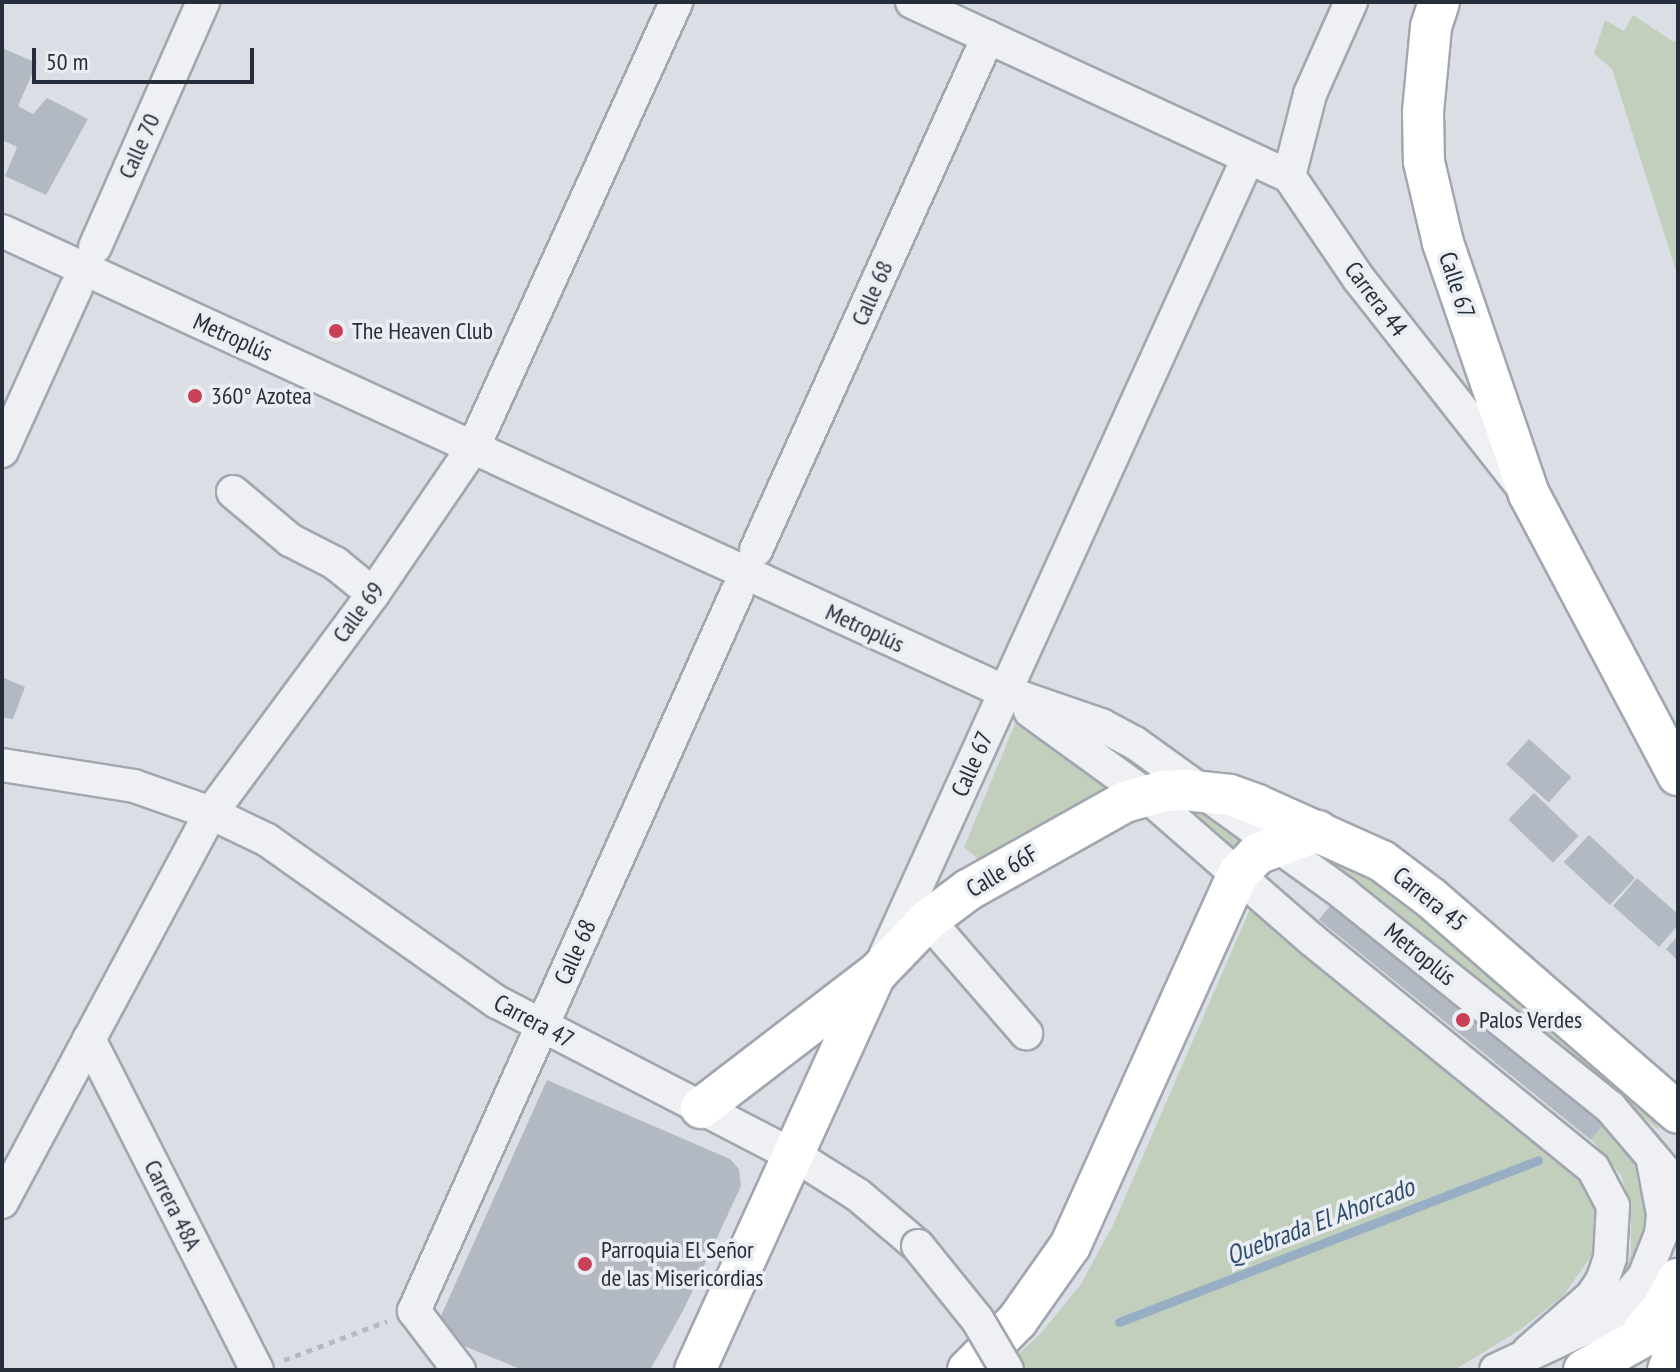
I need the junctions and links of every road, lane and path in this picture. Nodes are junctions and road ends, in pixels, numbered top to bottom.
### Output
1 (203, 2) edge
2 (676, 2) edge
3 (912, 2) edge
4 (1351, 2) edge
5 (1439, 2) edge
6 (1455, 2) edge
7 (988, 37) junction
8 (1428, 67) junction
9 (1248, 158) junction
10 (1289, 176) junction
11 (2, 231) edge
12 (95, 247) dead end
13 (76, 288) dead end
14 (474, 446) junction
15 (2, 451) edge
16 (233, 492) dead end
17 (1529, 494) junction
18 (756, 550) dead end
19 (737, 592) dead end
20 (373, 594) junction
21 (1005, 692) junction
22 (2, 765) edge
23 (1678, 775) edge
24 (1202, 790) junction
25 (1146, 795) junction
26 (211, 813) junction
27 (1318, 831) junction
28 (1275, 844) junction
29 (1238, 874) junction
30 (928, 920) junction
31 (877, 973) junction
32 (542, 1027) junction
33 (1026, 1033) dead end
34 (89, 1039) junction
35 (701, 1108) junction
36 (1668, 1112) edge
37 (793, 1155) junction
38 (1678, 1187) edge
39 (2, 1202) edge
40 (1678, 1279) edge
41 (414, 1311) junction
42 (1678, 1317) edge
43 (1678, 1342) edge
44 (1631, 1344) junction
45 (1529, 1351) junction
46 (257, 1370) edge
47 (459, 1370) edge
48 (695, 1370) edge
49 (968, 1370) edge
50 (1007, 1370) edge
51 (1496, 1370) edge
52 (1584, 1370) edge
53 (1668, 1370) edge

1 - 12 street, Calle 70
2 - 14 street, Calle 69
3 - 7 street
4 - 10 street
5 - 8 main road, Calle 67
6 - 8 main road, Calle 67
7 - 9 street
7 - 18 street, Calle 68
8 - 17 main road, Calle 67
9 - 10 street
9 - 21 street, Calle 67
10 - 17 street, Carrera 44
11 - 14 street, Metroplús
13 - 15 street
14 - 20 street, Calle 69
14 - 21 street, Metroplús
16 - 20 street
17 - 23 main road, Carrera 44
19 - 32 street, Calle 68
20 - 26 street, Calle 69
21 - 24 street, Metroplús
21 - 25 street
21 - 31 street, Calle 67
22 - 26 street, Carrera 47
24 - 25 main road, Carrera 45
24 - 27 main road, Carrera 45
24 - 28 street, Metroplús
25 - 29 street
25 - 30 main road, Calle 66F
26 - 32 street, Carrera 47
26 - 34 street, Calle 69
27 - 28 main road
27 - 36 main road, Carrera 45
28 - 29 main road
28 - 36 street, Metroplús
29 - 45 street
29 - 49 main road
30 - 31 main road, Calle 66F
30 - 33 street
31 - 35 main road
31 - 37 main road, Calle 67
32 - 35 street, Carrera 47
32 - 41 street, Calle 68
34 - 39 street, Calle 69
34 - 46 street, Carrera 48A
35 - 37 street, Carrera 47
36 - 38 street, Metroplús
36 - 45 street, Metroplús
37 - 48 main road, Calle 67
37 - 50 street, Carrera 47, bridge
40 - 44 main road
41 - 46 path
41 - 47 street
42 - 44 main road
43 - 53 main road
44 - 52 main road
45 - 51 street, Metroplús

